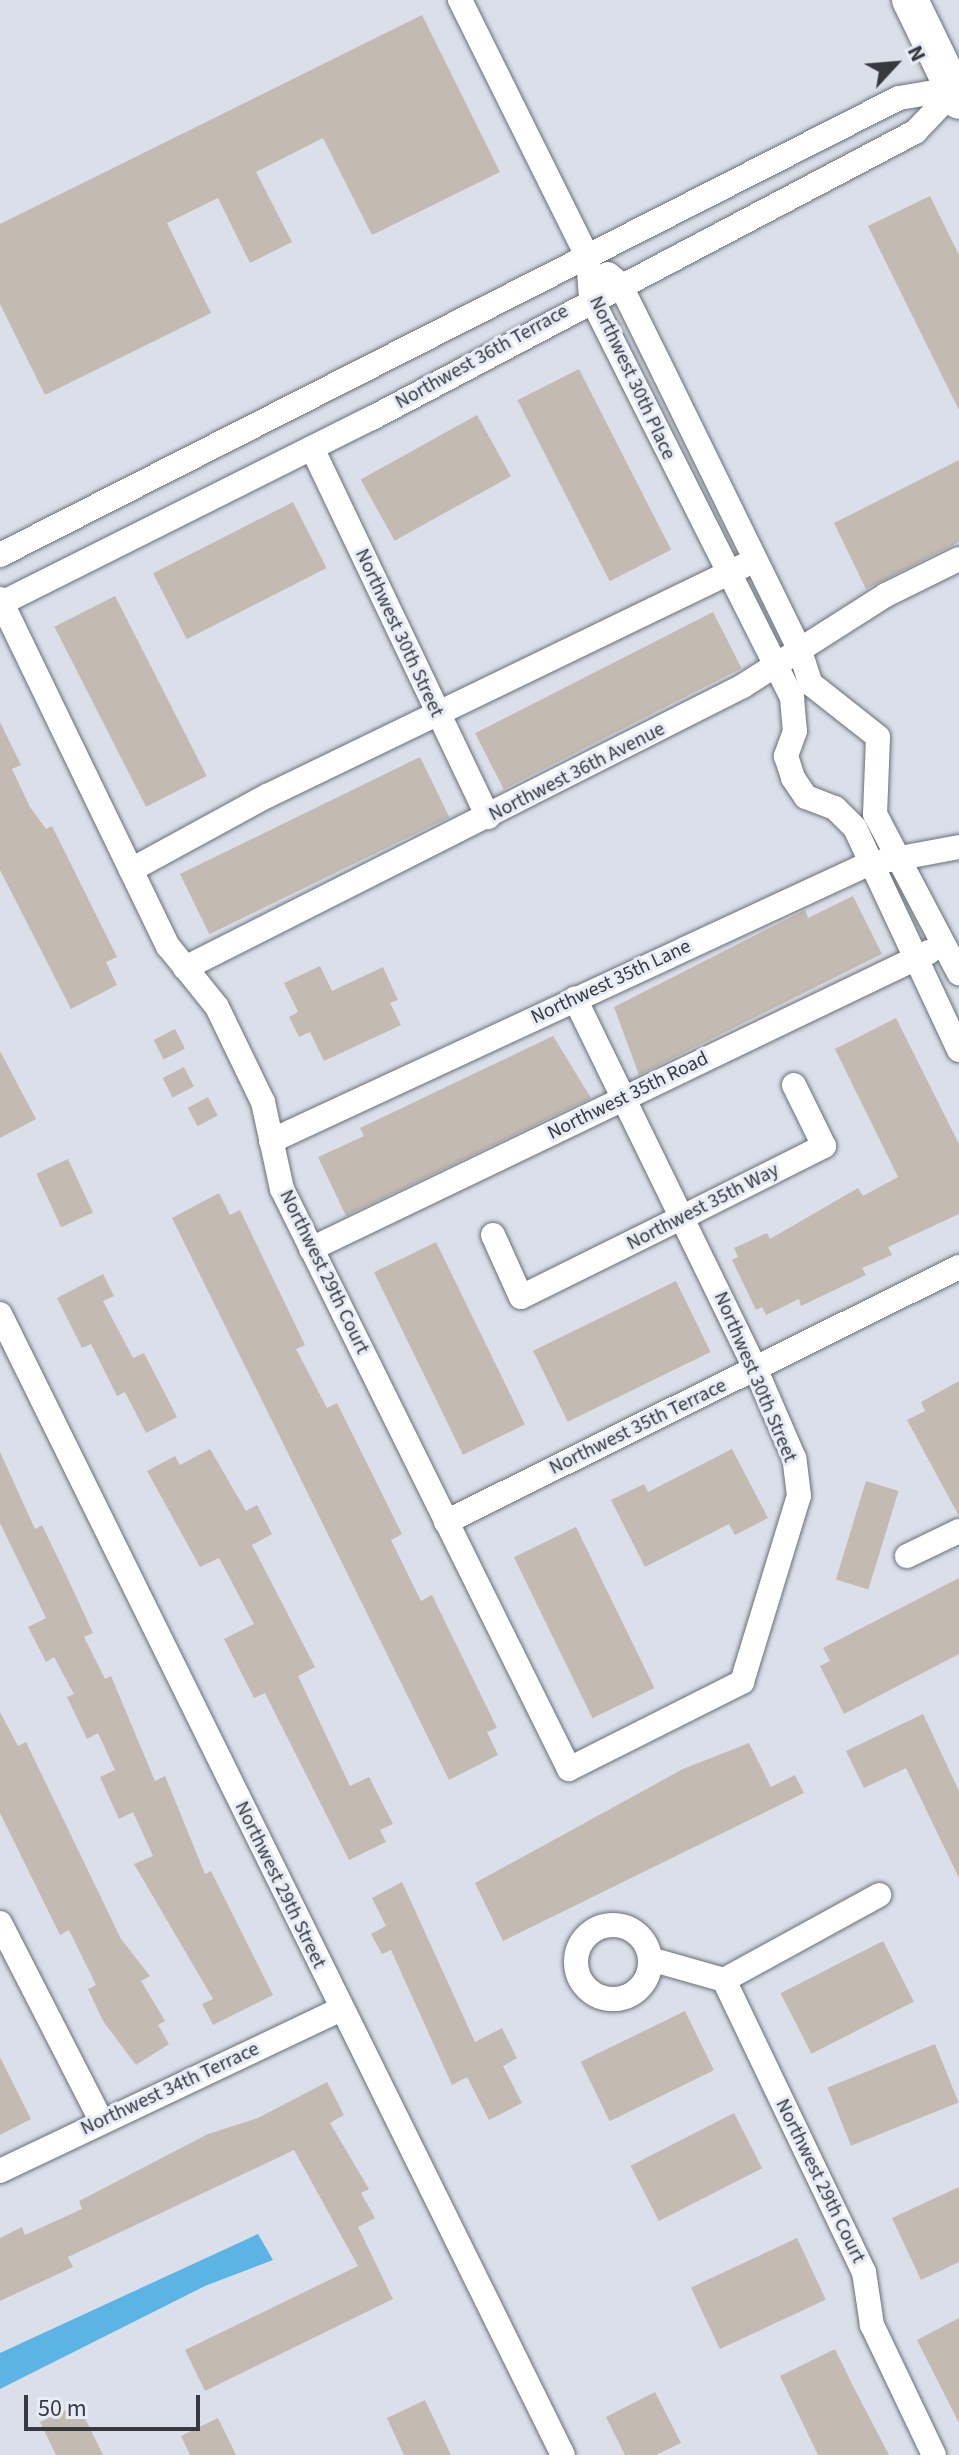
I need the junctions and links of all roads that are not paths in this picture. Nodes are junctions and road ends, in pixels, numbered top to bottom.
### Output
1 (460, 0) edge
2 (910, 0) edge
3 (957, 93) edge
4 (588, 258) junction
5 (620, 284) junction
6 (591, 298) junction
7 (312, 448) junction
8 (0, 555) edge
9 (959, 559) edge
10 (756, 560) junction
11 (729, 573) junction
12 (1, 601) edge
13 (799, 648) junction
14 (775, 664) junction
15 (437, 717) junction
16 (488, 817) junction
17 (959, 847) edge
18 (903, 859) junction
19 (868, 864) junction
20 (131, 870) junction
21 (944, 943) junction
22 (916, 961) junction
23 (185, 968) junction
24 (959, 973) edge
25 (575, 999) junction
26 (959, 1050) edge
27 (794, 1085) dead end
28 (624, 1095) junction
29 (271, 1141) junction
30 (683, 1217) junction
31 (493, 1235) dead end
32 (311, 1249) junction
33 (959, 1267) edge
34 (0, 1314) edge
35 (755, 1368) junction
36 (446, 1522) junction
37 (959, 1531) edge
38 (907, 1556) dead end
39 (569, 1769) joint
40 (879, 1895) dead end
41 (0, 1923) edge
42 (650, 1959) dead end
43 (724, 1980) junction
44 (341, 2009) junction
45 (101, 2120) junction
46 (0, 2171) edge
47 (563, 2455) edge
48 (934, 2455) edge

1 - 4 street
2 - 3 main road
3 - 4 street, Northwest 36th Terrace
3 - 5 street, Northwest 36th Terrace
4 - 5 street, Northwest 30th Place
4 - 6 street, Northwest 30th Place
4 - 8 street, Northwest 36th Terrace
5 - 6 street, Northwest 36th Terrace
5 - 10 street, Northwest 30th Place
6 - 7 street, Northwest 36th Terrace
6 - 11 street, Northwest 30th Place
7 - 12 street, Northwest 36th Terrace
7 - 15 street, Northwest 30th Street
9 - 13 street, Northwest 36th Avenue
10 - 11 street
10 - 13 street, Northwest 30th Place
11 - 14 street, Northwest 30th Place
11 - 15 street
12 - 20 street, Northwest 29th Court
13 - 14 street, Northwest 36th Avenue
13 - 18 street, Northwest 30th Place
14 - 16 street, Northwest 36th Avenue
14 - 19 street, Northwest 30th Place
15 - 16 street, Northwest 30th Street
15 - 20 street
16 - 23 street, Northwest 36th Avenue
17 - 18 street, Northwest 35th Lane
18 - 19 street, Northwest 35th Lane
18 - 21 street, Northwest 30th Place
19 - 22 street, Northwest 30th Place
19 - 25 street, Northwest 35th Lane
20 - 23 street, Northwest 29th Court
21 - 22 street, Northwest 35th Road
21 - 24 street, Northwest 30th Place
22 - 26 street, Northwest 30th Place
22 - 28 street, Northwest 35th Road
23 - 29 street, Northwest 29th Court
25 - 28 street, Northwest 30th Street
25 - 29 street, Northwest 35th Lane
27 - 30 street, Northwest 35th Way
28 - 30 street, Northwest 30th Street
28 - 32 street, Northwest 35th Road
29 - 32 street, Northwest 29th Court
30 - 31 street, Northwest 35th Way
30 - 35 street, Northwest 30th Street
32 - 36 street, Northwest 29th Court
33 - 35 street, Northwest 35th Terrace
34 - 44 street, Northwest 29th Street
35 - 36 street, Northwest 35th Terrace
35 - 39 street, Northwest 30th Street
36 - 39 street, Northwest 29th Court
37 - 38 street
40 - 43 street
41 - 45 street
42 - 43 street
43 - 48 street, Northwest 29th Court
44 - 45 street, Northwest 34th Terrace
44 - 47 street, Northwest 29th Street
45 - 46 street, Northwest 34th Terrace

